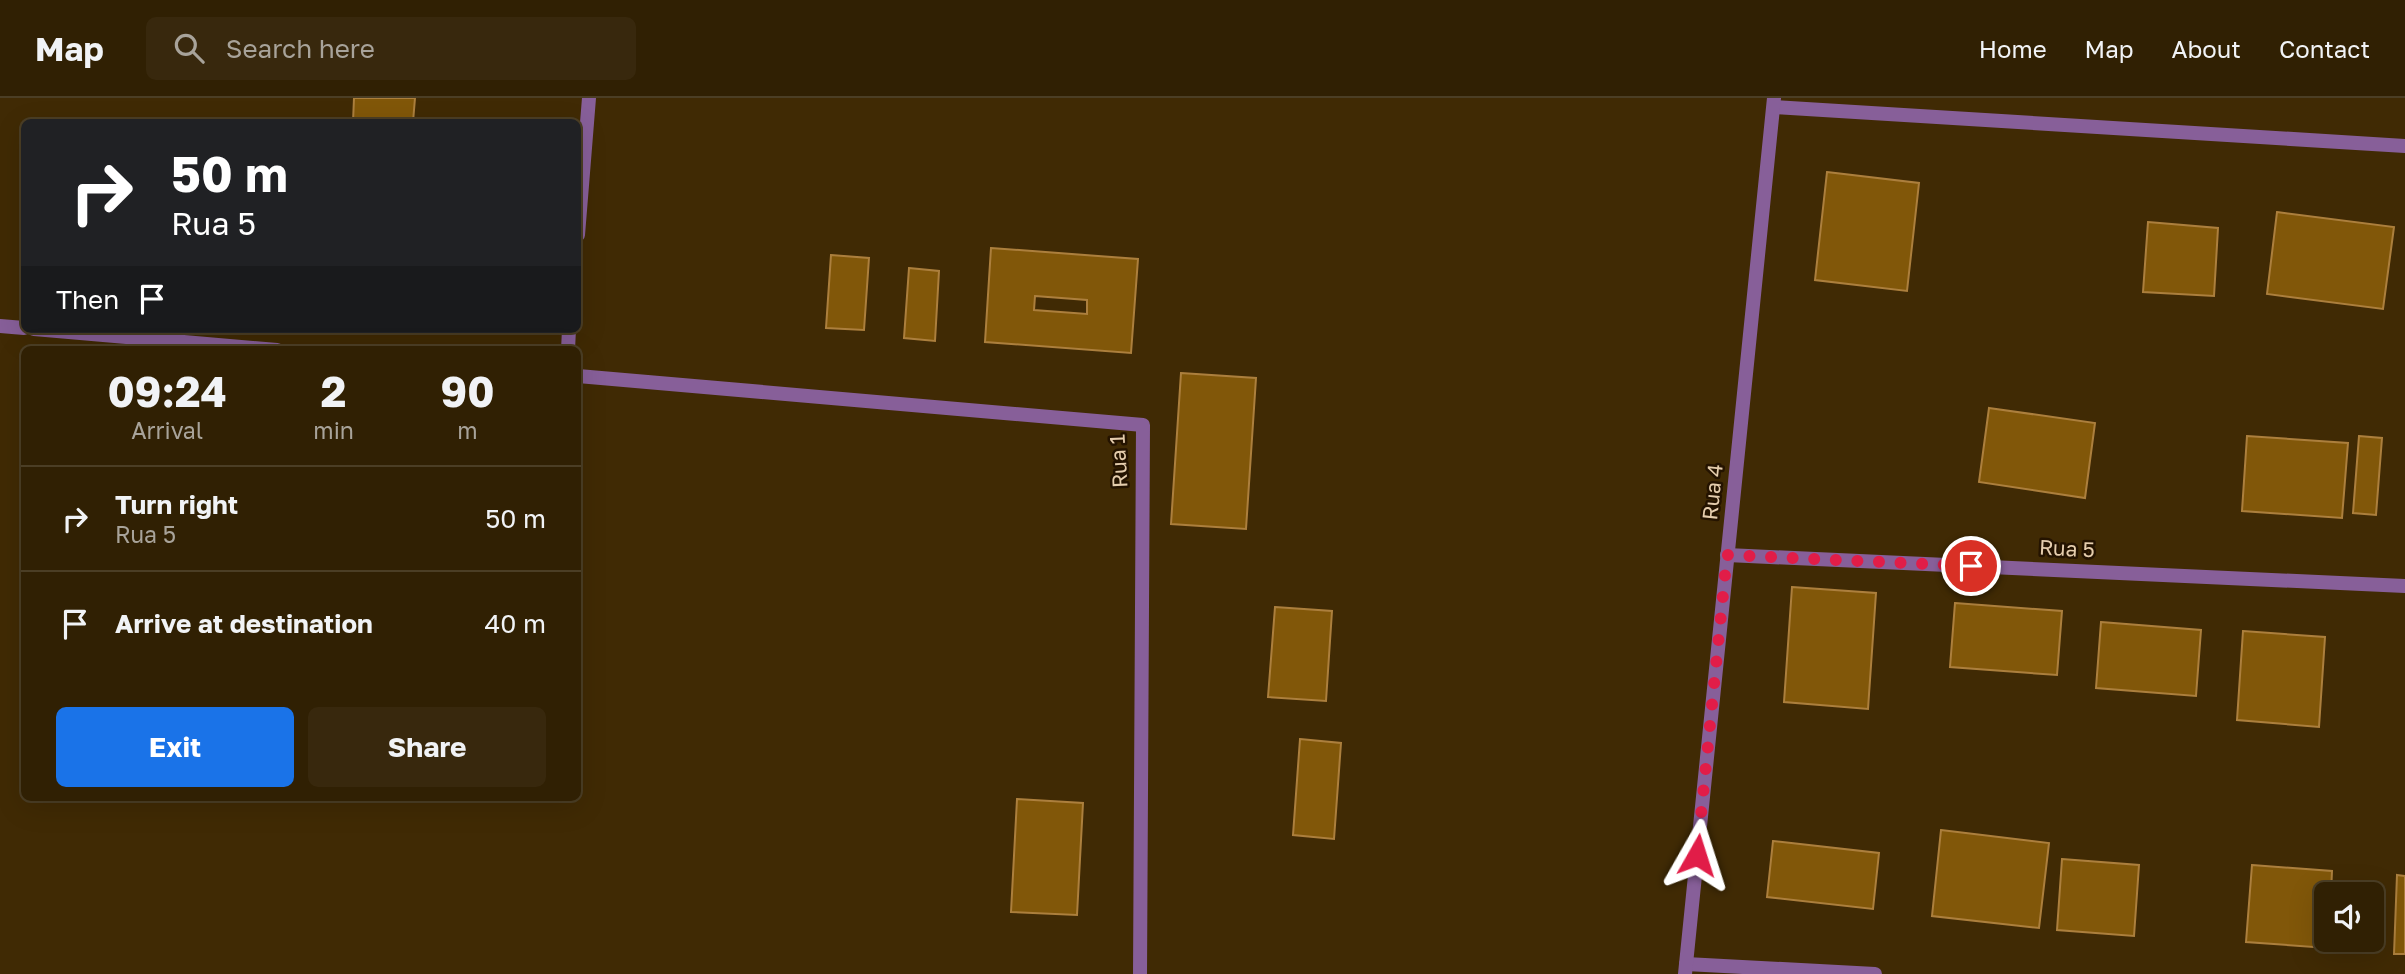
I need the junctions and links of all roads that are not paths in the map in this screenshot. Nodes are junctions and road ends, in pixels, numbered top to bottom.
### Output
1 (589, 98) edge
2 (1774, 102) edge
3 (2405, 146) edge
4 (581, 198) edge
5 (0, 326) edge
6 (21, 328) edge
7 (80, 333) edge
8 (231, 346) edge
9 (581, 376) edge
10 (1727, 555) junction
11 (2405, 586) edge
12 (1685, 969) edge
13 (1140, 974) edge
14 (1875, 974) edge

1 - 4 street
2 - 3 street
2 - 10 street, Rua 4
5 - 6 street
7 - 8 street
9 - 13 street, Rua 1
10 - 11 street, Rua 5
10 - 12 street, Rua 4
12 - 14 street

